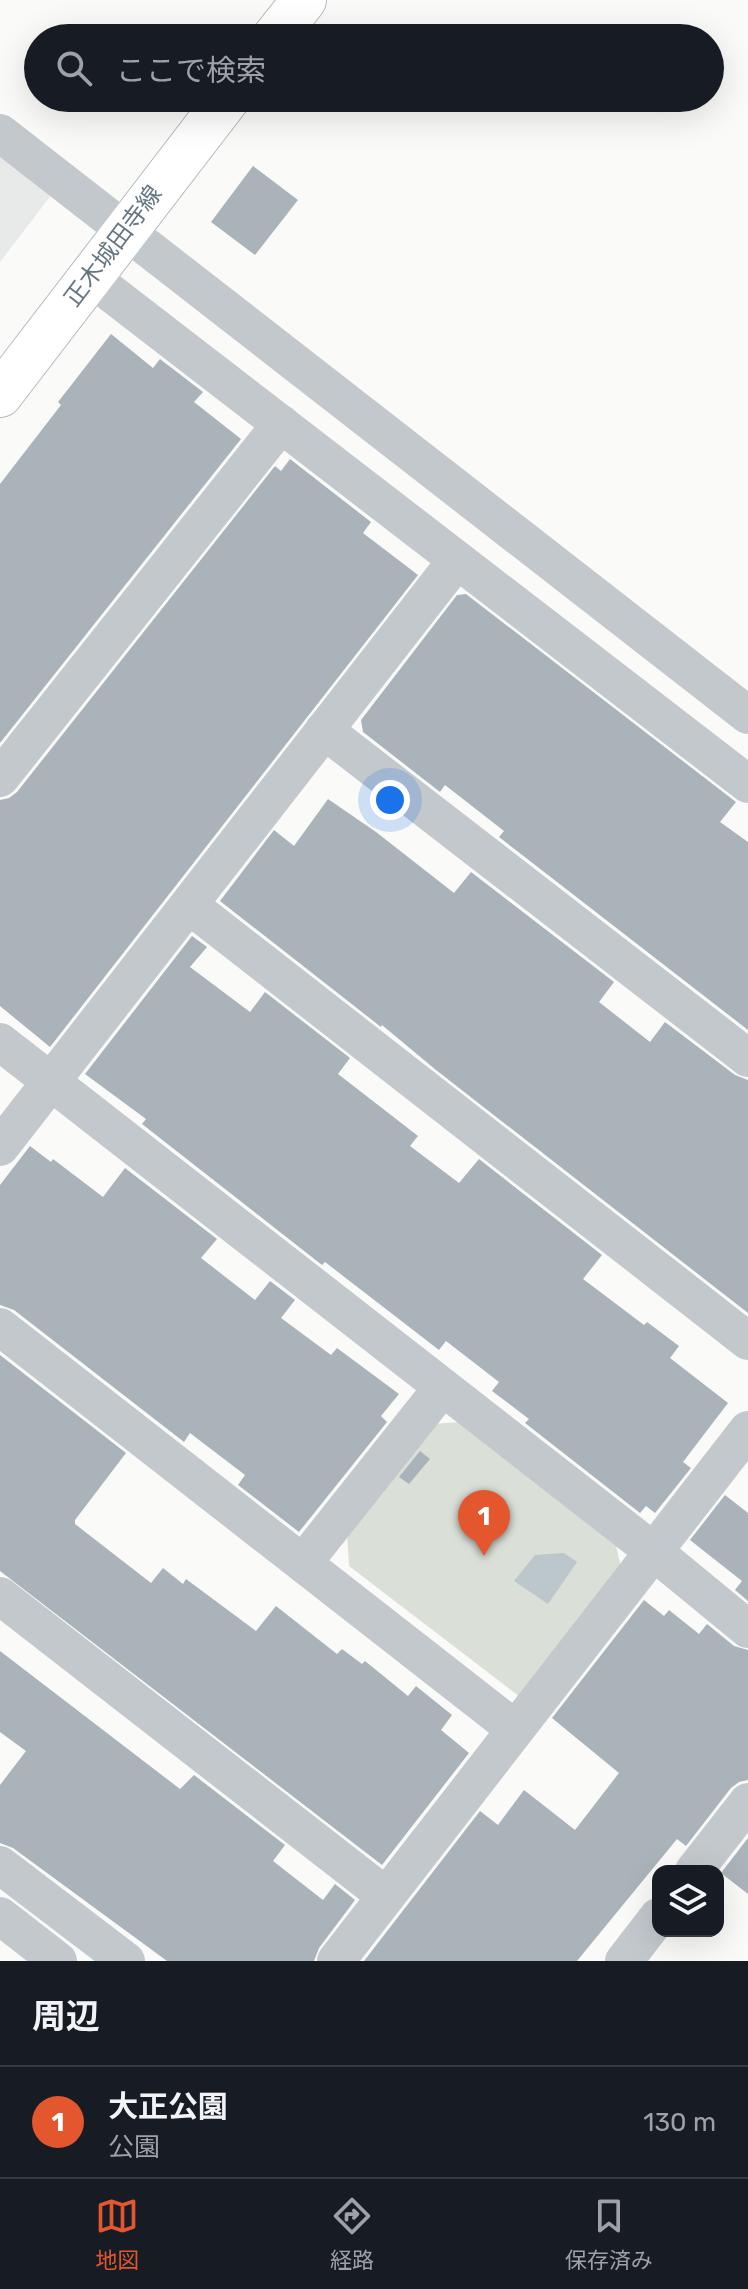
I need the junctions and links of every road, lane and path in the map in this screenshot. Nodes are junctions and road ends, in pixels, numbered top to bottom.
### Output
1 (304, 0) edge
2 (285, 24) edge
3 (217, 112) edge
4 (0, 133) edge
5 (125, 230) junction
6 (90, 277) junction
7 (0, 395) edge
8 (281, 424) junction
9 (457, 560) junction
10 (748, 715) edge
11 (324, 730) junction
12 (0, 778) edge
13 (748, 784) edge
14 (189, 905) junction
15 (0, 1042) edge
16 (748, 1058) edge
17 (51, 1083) junction
18 (0, 1147) edge
19 (0, 1327) edge
20 (748, 1341) edge
21 (442, 1388) junction
22 (748, 1430) edge
23 (653, 1551) junction
24 (303, 1563) junction
25 (0, 1596) edge
26 (748, 1629) edge
27 (515, 1729) junction
28 (748, 1802) edge
29 (0, 1865) edge
30 (699, 1865) edge
31 (386, 1896) junction
32 (0, 1916) edge
33 (652, 1925) edge
34 (58, 1961) edge
35 (126, 1961) edge
36 (336, 1961) edge
37 (624, 1961) edge

1 - 2 street
3 - 5 street, 正木城田寺線
4 - 5 street
5 - 6 street, 正木城田寺線
5 - 10 street
6 - 7 street, 正木城田寺線
6 - 8 street
8 - 9 street
8 - 12 street
9 - 11 street
9 - 13 street
11 - 14 street
11 - 16 street
14 - 17 street
14 - 20 street
15 - 17 street
17 - 18 street
17 - 21 street
19 - 24 street
21 - 23 street
21 - 24 street
22 - 23 street
23 - 26 street
23 - 27 street
24 - 27 street
25 - 31 street
27 - 31 street
28 - 30 street
29 - 35 street
31 - 36 street
32 - 34 street
33 - 37 street

